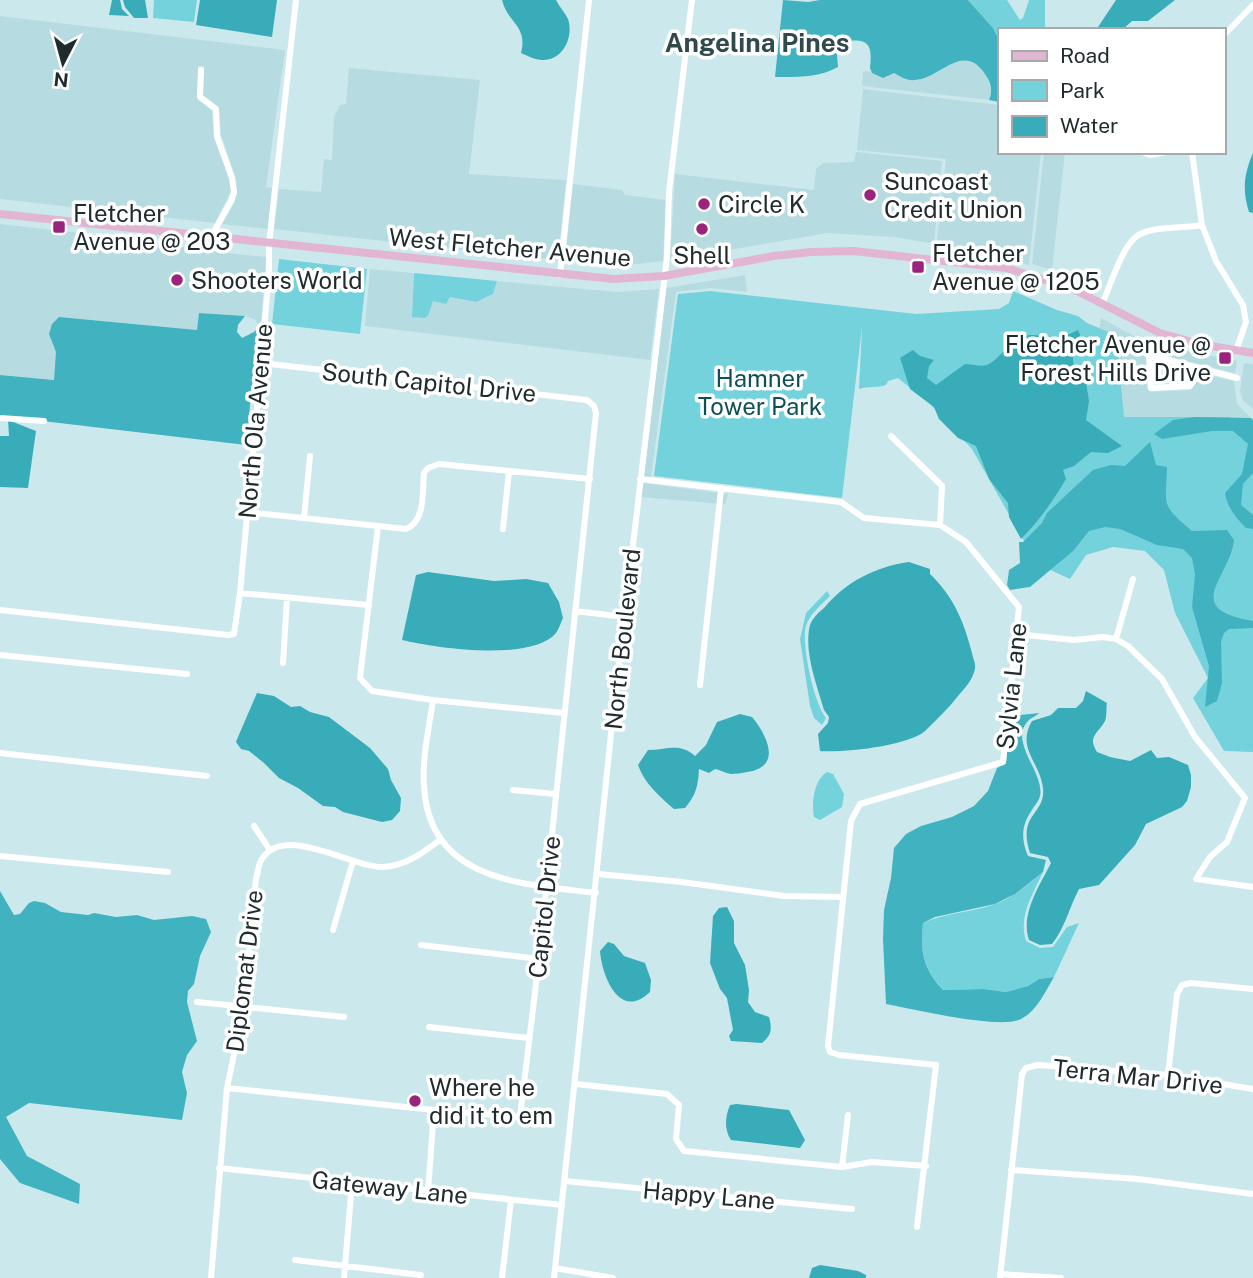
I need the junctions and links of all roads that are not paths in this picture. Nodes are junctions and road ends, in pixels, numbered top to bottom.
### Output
1 (296, 0) edge
2 (589, 0) edge
3 (692, 0) edge
4 (1253, 5) edge
5 (1225, 34) edge
6 (201, 70) dead end
7 (1192, 154) edge
8 (0, 214) edge
9 (1202, 225) junction
10 (211, 237) junction
11 (269, 244) junction
12 (560, 275) junction
13 (664, 276) junction
14 (1102, 304) junction
15 (1236, 351) junction
16 (1253, 353) edge
17 (261, 363) junction
18 (1201, 370) junction
19 (1237, 378) dead end
20 (594, 406) joint
21 (0, 418) edge
22 (44, 421) dead end
23 (891, 436) dead end
24 (310, 456) dead end
25 (509, 471) junction
26 (590, 479) junction
27 (640, 479) junction
28 (721, 490) junction
29 (247, 512) junction
30 (304, 518) junction
31 (940, 525) junction
32 (378, 526) junction
33 (503, 529) dead end
34 (1133, 579) dead end
35 (240, 593) junction
36 (287, 598) junction
37 (369, 605) junction
38 (0, 610) edge
39 (575, 611) junction
40 (625, 617) junction
41 (1016, 634) junction
42 (1116, 639) junction
43 (0, 655) edge
44 (283, 663) dead end
45 (187, 674) dead end
46 (700, 685) dead end
47 (433, 700) junction
48 (564, 713) junction
49 (0, 752) edge
50 (207, 776) dead end
51 (513, 790) dead end
52 (555, 794) junction
53 (1249, 798) edge
54 (254, 826) dead end
55 (441, 839) junction
56 (270, 850) junction
57 (0, 856) edge
58 (353, 861) junction
59 (168, 872) dead end
60 (598, 874) junction
61 (545, 887) junction
62 (1253, 887) edge
63 (596, 893) junction
64 (843, 897) junction
65 (333, 930) dead end
66 (421, 945) dead end
67 (539, 959) junction
68 (1253, 989) edge
69 (197, 1002) dead end
70 (244, 1006) junction
71 (344, 1017) dead end
72 (429, 1027) dead end
73 (529, 1038) junction
74 (1168, 1074) junction
75 (576, 1084) junction
76 (227, 1088) junction
77 (1253, 1089) edge
78 (434, 1110) junction
79 (848, 1115) dead end
80 (926, 1166) junction
81 (842, 1167) junction
82 (219, 1168) junction
83 (1011, 1171) junction
84 (565, 1181) junction
85 (352, 1183) junction
86 (428, 1191) junction
87 (1253, 1194) edge
88 (511, 1200) junction
89 (562, 1205) junction
90 (852, 1209) dead end
91 (917, 1227) dead end
92 (295, 1259) dead end
93 (345, 1266) junction
94 (555, 1268) junction
95 (421, 1275) dead end
96 (1000, 1276) edge
97 (211, 1278) edge
98 (344, 1278) edge
99 (502, 1278) edge
100 (554, 1278) edge
101 (613, 1278) edge
102 (1061, 1278) edge

1 - 11 street, North Ola Avenue
2 - 12 street
3 - 13 street, North Boulevard
4 - 5 street
6 - 10 street
7 - 9 street
8 - 10 main road, West Fletcher Avenue
9 - 14 street
9 - 15 street
10 - 11 main road, West Fletcher Avenue
11 - 12 main road, West Fletcher Avenue
11 - 17 street, North Ola Avenue
12 - 13 main road, West Fletcher Avenue
13 - 14 main road, West Fletcher Avenue
13 - 27 street, North Boulevard
14 - 15 main road, West Fletcher Avenue
15 - 16 main road, West Fletcher Avenue
17 - 20 street, South Capitol Drive
17 - 29 street, North Ola Avenue
18 - 18 street
18 - 19 street
20 - 26 street, Capitol Drive
21 - 22 street
23 - 31 street
24 - 30 street
25 - 26 street
25 - 32 street
25 - 33 street
26 - 39 street, Capitol Drive
27 - 28 street, Sylvia Lane
27 - 40 street, North Boulevard
28 - 31 street, Sylvia Lane
28 - 46 street
29 - 30 street
29 - 35 street, North Ola Avenue
30 - 32 street
31 - 41 street, Sylvia Lane
32 - 37 street
34 - 42 street
35 - 36 street
35 - 38 street, North Ola Avenue
36 - 37 street
36 - 44 street
37 - 47 street
39 - 40 street
39 - 48 street, Capitol Drive
40 - 60 street, North Boulevard
41 - 42 street
41 - 64 street, Sylvia Lane
42 - 53 street
43 - 45 street
47 - 48 street
47 - 55 street
48 - 52 street, Capitol Drive
49 - 50 street
51 - 52 street
52 - 61 street, Capitol Drive
53 - 62 street
54 - 56 street
55 - 58 street
55 - 61 street
56 - 58 street
56 - 70 street, Diplomat Drive
57 - 59 street
58 - 65 street
60 - 63 street, North Boulevard
60 - 64 street
61 - 63 street
61 - 67 street, Capitol Drive
63 - 75 street, North Boulevard
64 - 80 street, Sylvia Lane
66 - 67 street
67 - 73 street, Capitol Drive
68 - 74 street
69 - 70 street
70 - 71 street
70 - 76 street, Diplomat Drive
72 - 73 street
73 - 78 street, Capitol Drive
74 - 77 street, Terra Mar Drive
74 - 83 street, Terra Mar Drive
75 - 81 street
75 - 84 street, North Boulevard
76 - 78 street, Capitol Drive
76 - 82 street, Diplomat Drive
78 - 86 street
79 - 81 street
80 - 81 street
80 - 91 street
82 - 85 street, Gateway Lane
82 - 97 street, Diplomat Drive
83 - 87 street
83 - 96 street, Terra Mar Drive
84 - 89 street, North Boulevard
84 - 90 street, Happy Lane
85 - 86 street, Gateway Lane
85 - 93 street
86 - 88 street, Gateway Lane
88 - 89 street, Gateway Lane
88 - 99 street
89 - 94 street, North Boulevard
92 - 93 street
93 - 95 street
93 - 98 street
94 - 100 street, North Boulevard
94 - 101 street
96 - 102 street

